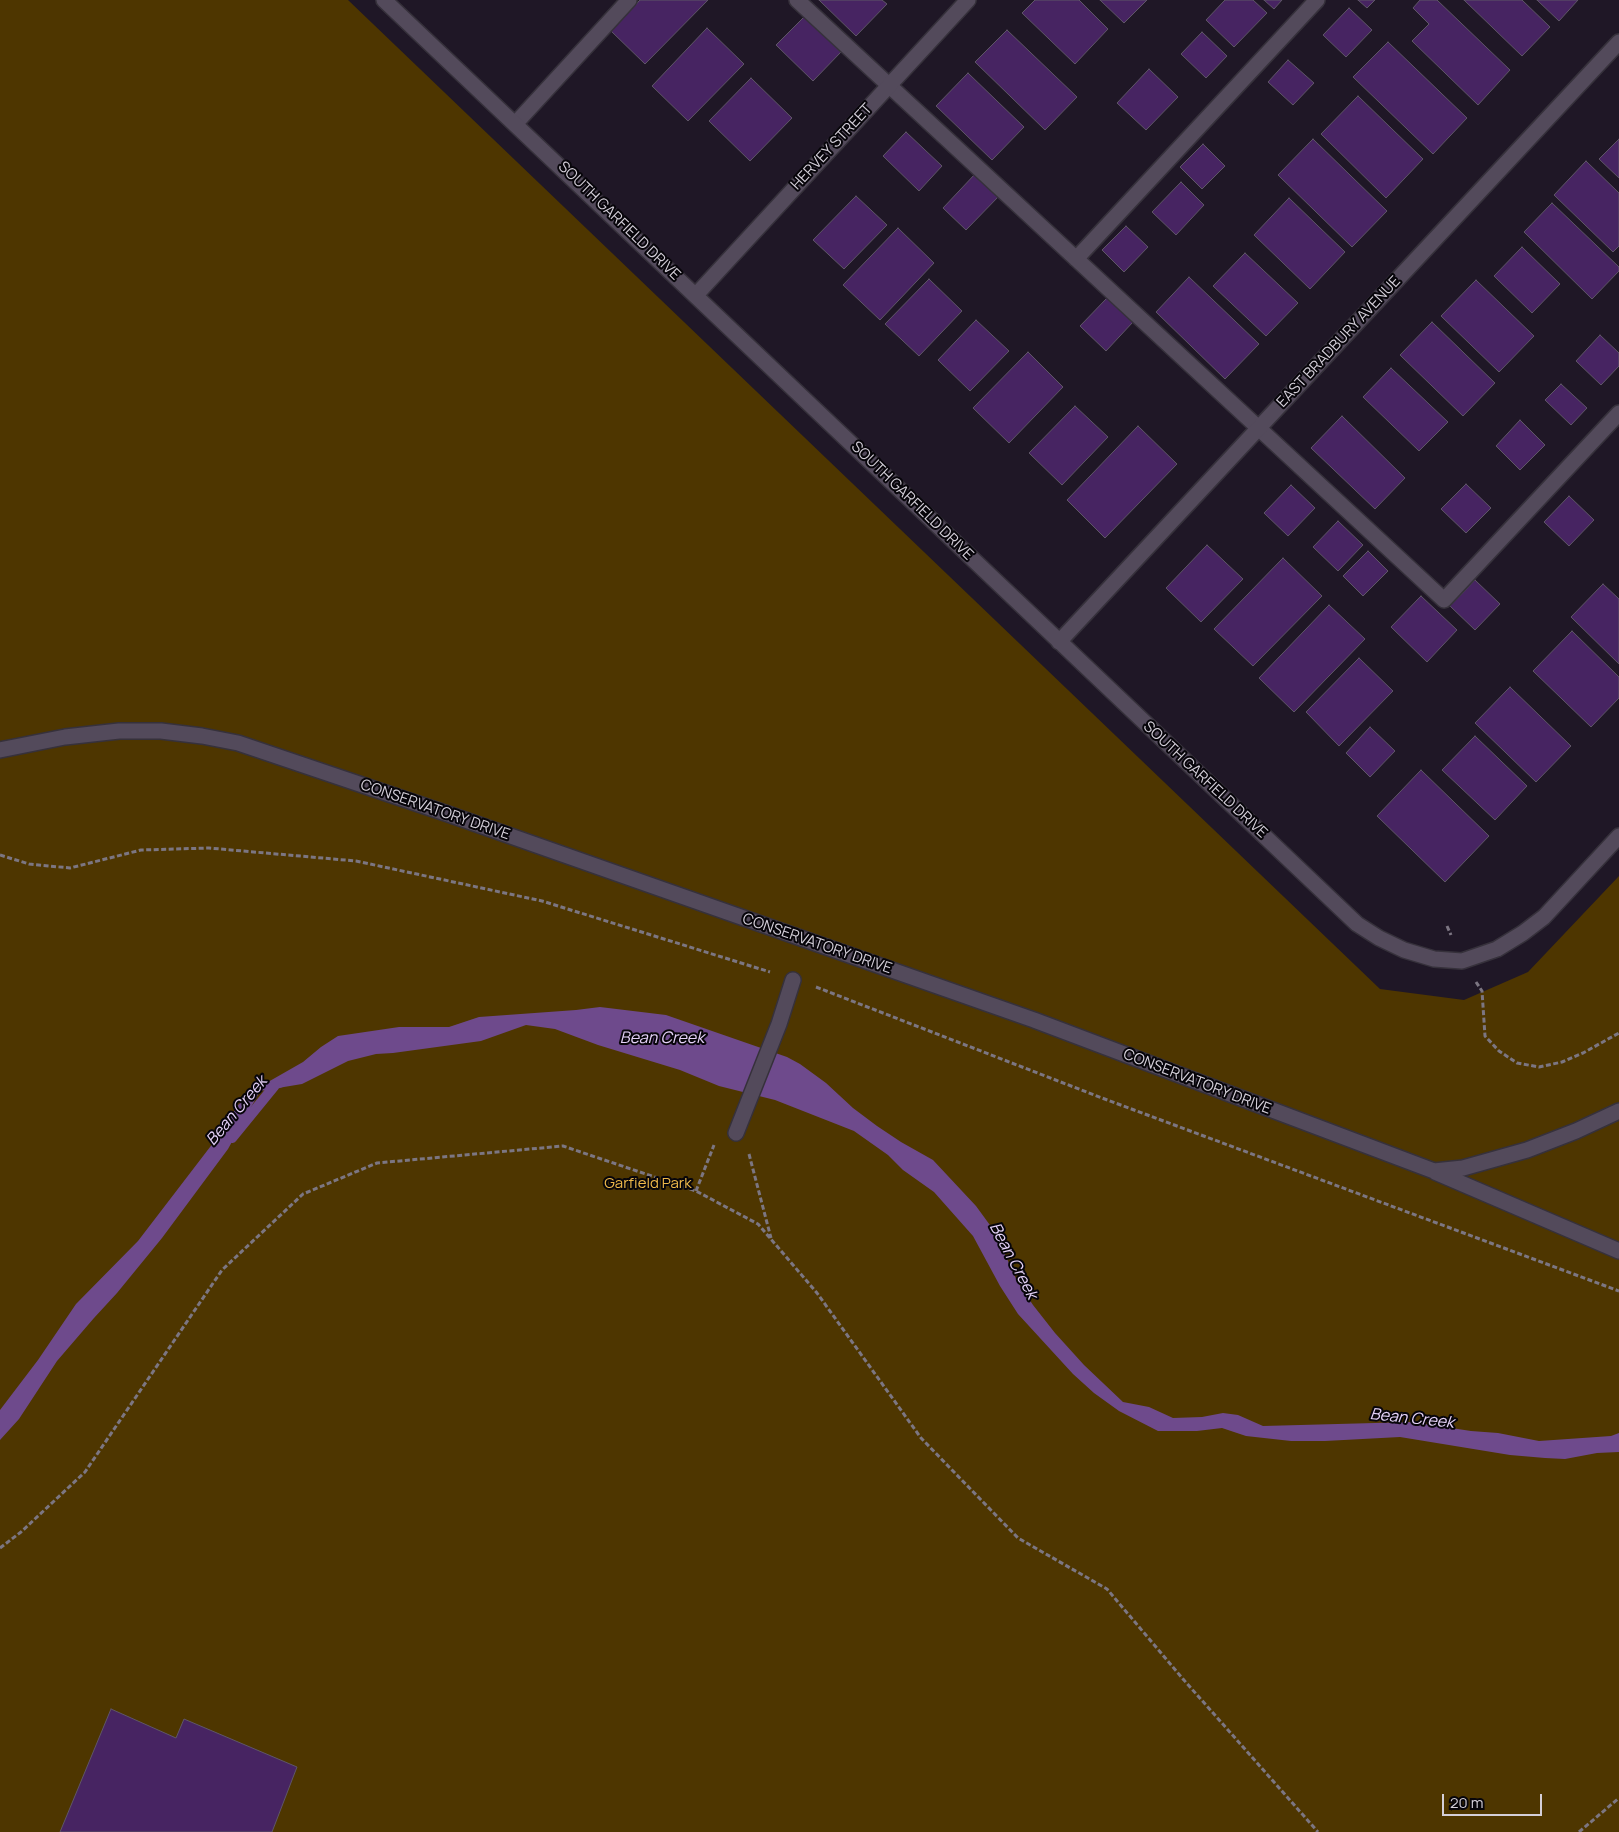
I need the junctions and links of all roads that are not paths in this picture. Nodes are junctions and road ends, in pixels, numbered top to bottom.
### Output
1 (384, 0) edge
2 (629, 0) edge
3 (797, 0) edge
4 (968, 0) edge
5 (1316, 0) edge
6 (1619, 42) edge
7 (888, 86) junction
8 (516, 123) junction
9 (1076, 259) junction
10 (696, 295) junction
11 (1619, 413) edge
12 (1258, 428) junction
13 (1059, 642) junction
14 (0, 750) edge
15 (1619, 836) edge
16 (793, 980) road end
17 (1619, 1111) edge
18 (736, 1133) road end
19 (1434, 1171) junction
20 (1619, 1251) edge

1 - 8 street, SOUTH GARFIELD DRIVE
2 - 8 street
3 - 7 street
4 - 7 street, HERVEY STREET
5 - 9 street
6 - 12 street, EAST BRADBURY AVENUE
7 - 9 street
7 - 10 street, HERVEY STREET
8 - 10 street, SOUTH GARFIELD DRIVE
9 - 12 street
10 - 13 street, SOUTH GARFIELD DRIVE
11 - 12 street
12 - 13 street, EAST BRADBURY AVENUE
13 - 15 street, SOUTH GARFIELD DRIVE
14 - 19 street, CONSERVATORY DRIVE
16 - 18 street
17 - 19 street, CONSERVATORY DRIVE
19 - 20 street

